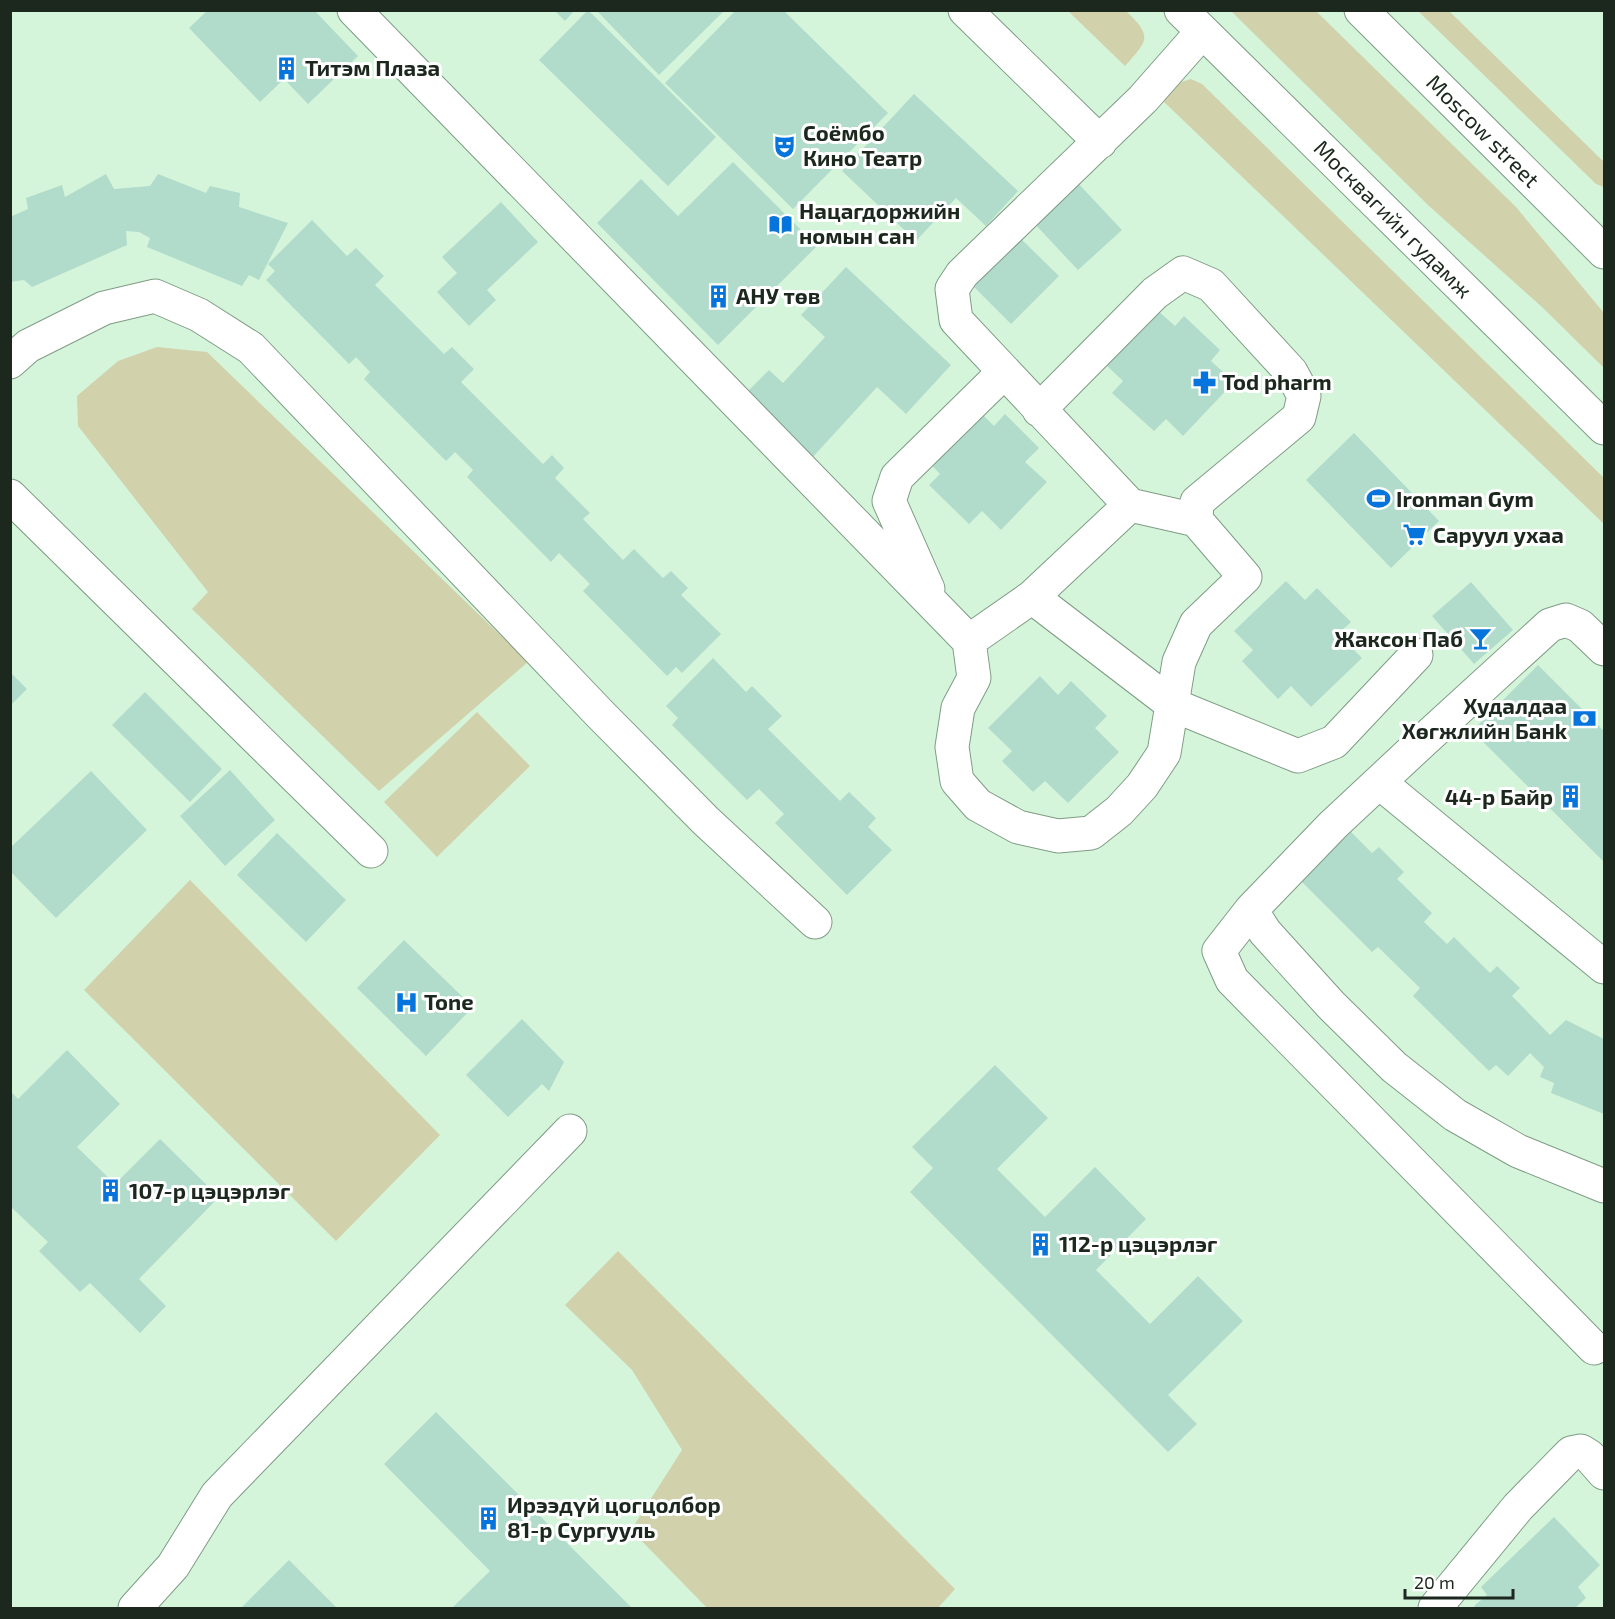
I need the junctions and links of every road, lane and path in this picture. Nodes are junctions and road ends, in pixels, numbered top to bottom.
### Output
1 (354, 10) edge
2 (965, 10) edge
3 (1361, 10) edge
4 (1191, 21) edge
5 (1100, 142) junction
6 (1605, 252) edge
7 (10, 362) edge
8 (1004, 372) junction
9 (1039, 410) junction
10 (1605, 428) edge
11 (10, 496) edge
12 (1130, 505) junction
13 (1196, 520) junction
14 (1032, 597) junction
15 (936, 607) junction
16 (969, 641) junction
17 (1605, 648) edge
18 (1416, 655) dead end
19 (1173, 705) junction
20 (1379, 782) junction
21 (370, 851) dead end
22 (1251, 910) junction
23 (815, 922) dead end
24 (1605, 967) edge
25 (570, 1131) dead end
26 (1605, 1186) edge
27 (1594, 1348) dead end
28 (1605, 1473) edge
29 (135, 1608) edge
30 (1435, 1608) edge

1 - 15 main road
2 - 5 main road
3 - 6 main road, Moscow street
4 - 5 main road
4 - 10 main road, Москвагийн гудамж
5 - 8 main road
7 - 23 main road
8 - 9 main road
8 - 15 main road
9 - 12 main road
9 - 13 main road
11 - 21 main road
12 - 13 main road
12 - 14 main road
13 - 19 main road
14 - 16 main road
14 - 19 main road
15 - 16 main road
16 - 19 main road
17 - 20 main road
18 - 19 main road
20 - 22 main road
20 - 24 main road
22 - 26 main road
22 - 27 main road
25 - 29 main road
28 - 30 main road

